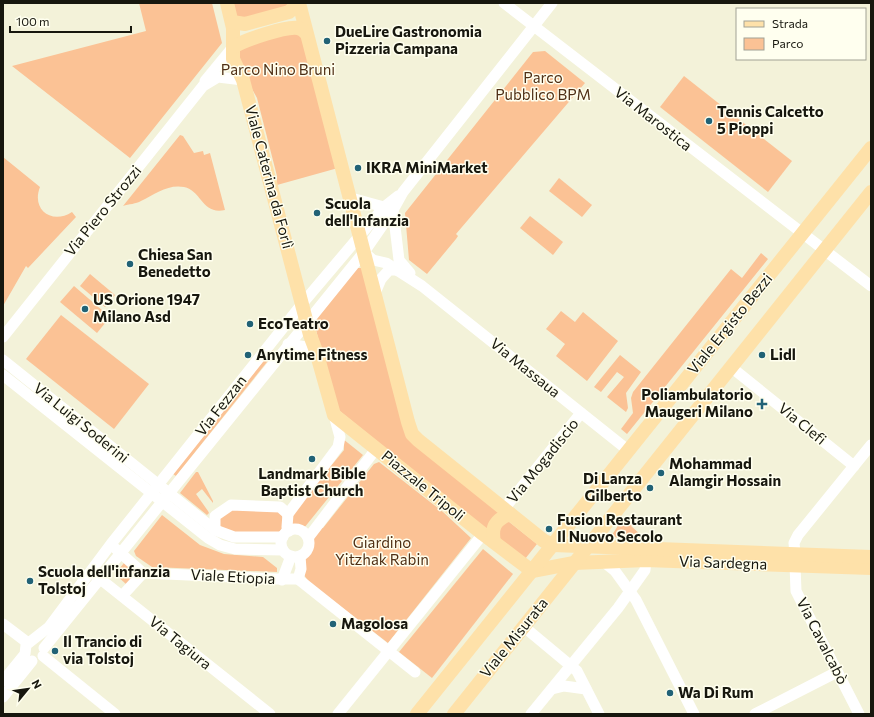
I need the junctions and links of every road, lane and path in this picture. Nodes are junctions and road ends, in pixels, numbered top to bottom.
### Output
1 (227, 3) edge
2 (299, 3) edge
3 (504, 3) edge
4 (552, 3) edge
5 (232, 22) junction
6 (533, 26) junction
7 (306, 33) junction
8 (233, 47) junction
9 (243, 80) junction
10 (203, 86) junction
11 (871, 148) edge
12 (871, 192) edge
13 (351, 198) junction
14 (388, 208) junction
15 (802, 234) junction
16 (360, 236) junction
17 (825, 251) junction
18 (364, 252) junction
19 (398, 270) junction
20 (422, 286) junction
21 (871, 286) edge
22 (374, 293) junction
23 (302, 304) junction
24 (306, 323) junction
25 (3, 337) edge
26 (288, 344) junction
27 (316, 351) junction
28 (3, 360) edge
29 (731, 367) junction
30 (3, 375) edge
31 (582, 413) junction
32 (334, 415) junction
33 (871, 445) edge
34 (376, 449) junction
35 (629, 451) junction
36 (854, 466) junction
37 (159, 485) junction
38 (152, 494) junction
39 (169, 494) junction
40 (161, 503) junction
41 (507, 512) junction
42 (288, 514) junction
43 (602, 528) junction
44 (215, 530) junction
45 (286, 534) junction
46 (308, 538) junction
47 (489, 538) junction
48 (111, 544) junction
49 (553, 545) junction
50 (588, 546) junction
51 (620, 546) junction
52 (121, 552) junction
53 (291, 554) junction
54 (646, 554) junction
55 (871, 557) edge
56 (795, 559) junction
57 (574, 563) junction
58 (605, 563) junction
59 (871, 568) edge
60 (90, 571) junction
61 (532, 571) junction
62 (143, 573) junction
63 (100, 578) junction
64 (298, 579) junction
65 (282, 580) junction
66 (629, 592) junction
67 (122, 596) junction
68 (3, 624) edge
69 (523, 626) junction
70 (29, 650) junction
71 (389, 650) junction
72 (44, 652) junction
73 (570, 666) junction
74 (415, 672) dead end
75 (837, 672) junction
76 (3, 682) edge
77 (552, 689) junction
78 (586, 689) junction
79 (3, 697) edge
80 (457, 712) edge
81 (116, 714) edge
82 (270, 714) edge
83 (338, 714) edge
84 (417, 714) edge
85 (531, 714) edge
86 (598, 714) edge
87 (694, 714) edge
88 (755, 714) edge
89 (859, 714) edge

1 - 5 main road, Viale Caterina da Forlì
2 - 5 main road
2 - 7 main road
3 - 6 street, Via Marostica
4 - 6 street
5 - 8 main road, Viale Caterina da Forlì
6 - 14 street
6 - 15 street, Via Marostica
7 - 8 main road
7 - 13 main road
8 - 9 main road, Viale Caterina da Forlì
8 - 10 street, Via Piero Strozzi
9 - 10 street, Via Piero Strozzi
9 - 23 main road, Viale Caterina da Forlì
10 - 25 street, Via Piero Strozzi
11 - 15 main road, Viale Ergisto Bezzi
12 - 17 main road, Viale Ergisto Bezzi
13 - 14 street
13 - 16 main road
14 - 16 street
14 - 18 street
14 - 20 street
15 - 17 street
15 - 35 main road, Viale Ergisto Bezzi
16 - 18 main road
16 - 23 street, Via Fezzan
17 - 21 street
17 - 29 main road, Viale Ergisto Bezzi
18 - 19 street
18 - 22 main road
18 - 24 street, Via Fezzan
19 - 20 street
19 - 22 street
20 - 31 street, Via Massaua
22 - 41 main road
23 - 24 main road, Viale Caterina da Forlì
23 - 37 street, Via Fezzan
24 - 26 street, Via Fezzan
24 - 27 main road, Viale Caterina da Forlì
26 - 27 street
26 - 39 street, Via Fezzan
27 - 32 main road, Viale Caterina da Forlì
28 - 37 street, Via Luigi Soderini
29 - 36 street, Via Clefi
29 - 43 main road, Viale Ergisto Bezzi
30 - 38 street, Via Luigi Soderini
31 - 35 street, Via Massaua
31 - 41 street, Via Mogadiscio
32 - 34 main road
32 - 42 street, Viale Caterina da Forlì
33 - 36 street, Via Cavalcabò
34 - 46 street, Piazzale Tripoli
34 - 47 main road, Piazzale Tripoli
35 - 49 main road, Viale Ergisto Bezzi
36 - 56 street, Via Cavalcabò
37 - 38 street, Via Fezzan
37 - 39 street
38 - 40 street, Viale Etiopia
38 - 48 street, Via Fezzan
39 - 40 street, Via Fezzan
39 - 44 street
40 - 52 street, Via Fezzan
40 - 53 street, Viale Etiopia
41 - 47 main road
41 - 49 main road
42 - 44 street
42 - 45 street, Piazzale Tripoli
43 - 50 main road, Viale Ergisto Bezzi
43 - 51 main road
44 - 45 street
45 - 46 street
45 - 53 street, Piazzale Tripoli
46 - 53 street, Piazzale Tripoli
47 - 61 main road, Piazzale Tripoli
47 - 71 street
48 - 52 street
48 - 60 street, Via Fezzan
49 - 50 main road
49 - 61 main road
50 - 51 main road, Via Sardegna
50 - 57 main road
51 - 54 main road, Via Sardegna
52 - 62 street
52 - 63 street, Via Fezzan
53 - 64 street, Piazzale Tripoli
53 - 65 street, Piazzale Tripoli
54 - 56 main road, Via Sardegna
54 - 58 main road, Via Sardegna
54 - 66 street
55 - 56 main road, Via Sardegna
56 - 59 main road, Via Sardegna
56 - 75 street, Via Cavalcabò
57 - 58 main road, Via Sardegna
57 - 61 main road
57 - 69 main road, Viale Misurata
58 - 66 street
60 - 63 street, Via Tagiura
60 - 70 street, Via Fezzan
61 - 84 main road, Viale Misurata
62 - 65 street, Viale Etiopia
62 - 67 street
63 - 67 street, Via Tagiura
63 - 72 street, Via Fezzan
64 - 65 street, Viale Etiopia
64 - 71 street
66 - 73 street
66 - 87 street
67 - 82 street, Via Tagiura
68 - 70 street
69 - 73 street
69 - 80 main road, Viale Misurata
70 - 72 street
70 - 72 street
70 - 76 street
70 - 79 street
71 - 74 street
71 - 83 street
72 - 81 street
73 - 77 street
73 - 78 street
75 - 88 street
75 - 89 street, Via Cavalcabò
77 - 78 street
77 - 85 street
78 - 86 street

